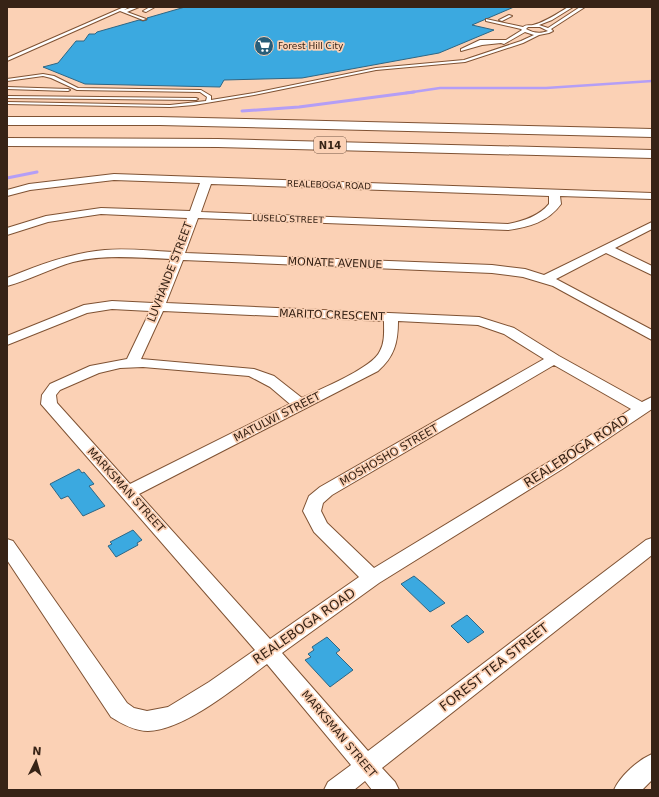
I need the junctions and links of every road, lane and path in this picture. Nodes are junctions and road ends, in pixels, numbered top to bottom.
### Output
1 (127, 7) edge
2 (137, 7) edge
3 (153, 7) edge
4 (571, 7) edge
5 (583, 7) edge
6 (122, 11) junction
7 (145, 11) dead end
8 (510, 16) dead end
9 (144, 18) dead end
10 (492, 18) dead end
11 (487, 20) dead end
12 (501, 20) junction
13 (534, 26) junction
14 (525, 28) junction
15 (549, 29) junction
16 (539, 34) junction
17 (506, 41) junction
18 (463, 49) dead end
19 (7, 60) edge
20 (455, 62) junction
21 (391, 66) dead end
22 (385, 68) junction
23 (59, 81) junction
24 (7, 88) edge
25 (70, 89) junction
26 (132, 90) junction
27 (7, 97) edge
28 (61, 98) junction
29 (127, 99) junction
30 (208, 99) junction
31 (7, 103) edge
32 (51, 104) junction
33 (118, 105) junction
34 (7, 120) edge
35 (652, 125) edge
36 (398, 127) junction
37 (652, 133) edge
38 (7, 142) edge
39 (568, 153) junction
40 (652, 154) edge
41 (652, 159) edge
42 (207, 180) junction
43 (7, 193) edge
44 (554, 194) junction
45 (652, 196) edge
46 (193, 214) junction
47 (652, 225) edge
48 (7, 232) edge
49 (607, 249) junction
50 (178, 256) junction
51 (652, 271) edge
52 (545, 279) junction
53 (7, 282) edge
54 (158, 308) junction
55 (391, 317) junction
56 (652, 336) edge
57 (7, 341) edge
58 (554, 360) junction
59 (132, 362) junction
60 (301, 405) junction
61 (647, 405) edge
62 (128, 492) junction
63 (652, 544) edge
64 (7, 546) edge
65 (372, 578) junction
66 (269, 652) junction
67 (652, 765) edge
68 (366, 766) junction
69 (336, 790) edge
70 (387, 790) edge
71 (626, 790) edge

1 - 6 lane
2 - 6 lane
3 - 7 lane
4 - 13 lane
5 - 15 lane
6 - 9 lane
6 - 19 lane
8 - 12 lane
10 - 12 lane
11 - 14 lane
12 - 14 lane
13 - 14 lane
13 - 15 lane
14 - 16 lane
14 - 17 lane
15 - 16 lane
16 - 20 lane
17 - 18 lane
17 - 20 lane
20 - 22 lane
21 - 22 lane
22 - 30 lane
23 - 23 lane
23 - 25 lane
24 - 25 lane
25 - 26 lane
25 - 28 lane
26 - 29 lane
26 - 30 lane
27 - 28 lane
28 - 29 lane
28 - 32 lane
29 - 30 lane
29 - 33 lane
30 - 33 lane
31 - 32 lane
32 - 33 lane
34 - 36 highway, N14
35 - 36 highway
36 - 37 highway, N14
38 - 39 highway, N14
39 - 40 highway, N14
39 - 41 highway
42 - 43 street, REALEBOGA ROAD
42 - 44 street, REALEBOGA ROAD
42 - 46 street, LUVHANDE STREET
44 - 45 street, REALEBOGA ROAD
44 - 46 street, LUSELO STREET
46 - 48 street, LUSELO STREET
46 - 50 street, LUVHANDE STREET
47 - 49 street
49 - 51 street
49 - 52 street
50 - 52 street, MONATE AVENUE
50 - 53 street, MONATE AVENUE
50 - 54 street, LUVHANDE STREET
52 - 56 street, MONATE AVENUE
54 - 55 street, MARITO CRESCENT
54 - 57 street, MARITO CRESCENT
54 - 59 street, LUVHANDE STREET
55 - 58 street, MARITO CRESCENT
55 - 60 street, MATULWI STREET
58 - 61 street, MARITO CRESCENT
58 - 65 street, MOSHOSHO STREET
59 - 60 street, MARKSMAN STREET
59 - 62 street, MARKSMAN STREET
60 - 62 street, MATULWI STREET
61 - 65 street, REALEBOGA ROAD
62 - 66 street, MARKSMAN STREET
63 - 68 street, FOREST TEA STREET
64 - 66 street, REALEBOGA ROAD
65 - 66 street, REALEBOGA ROAD
66 - 68 street, MARKSMAN STREET
67 - 71 street
68 - 69 street, FOREST TEA STREET
68 - 70 street, MARKSMAN STREET

